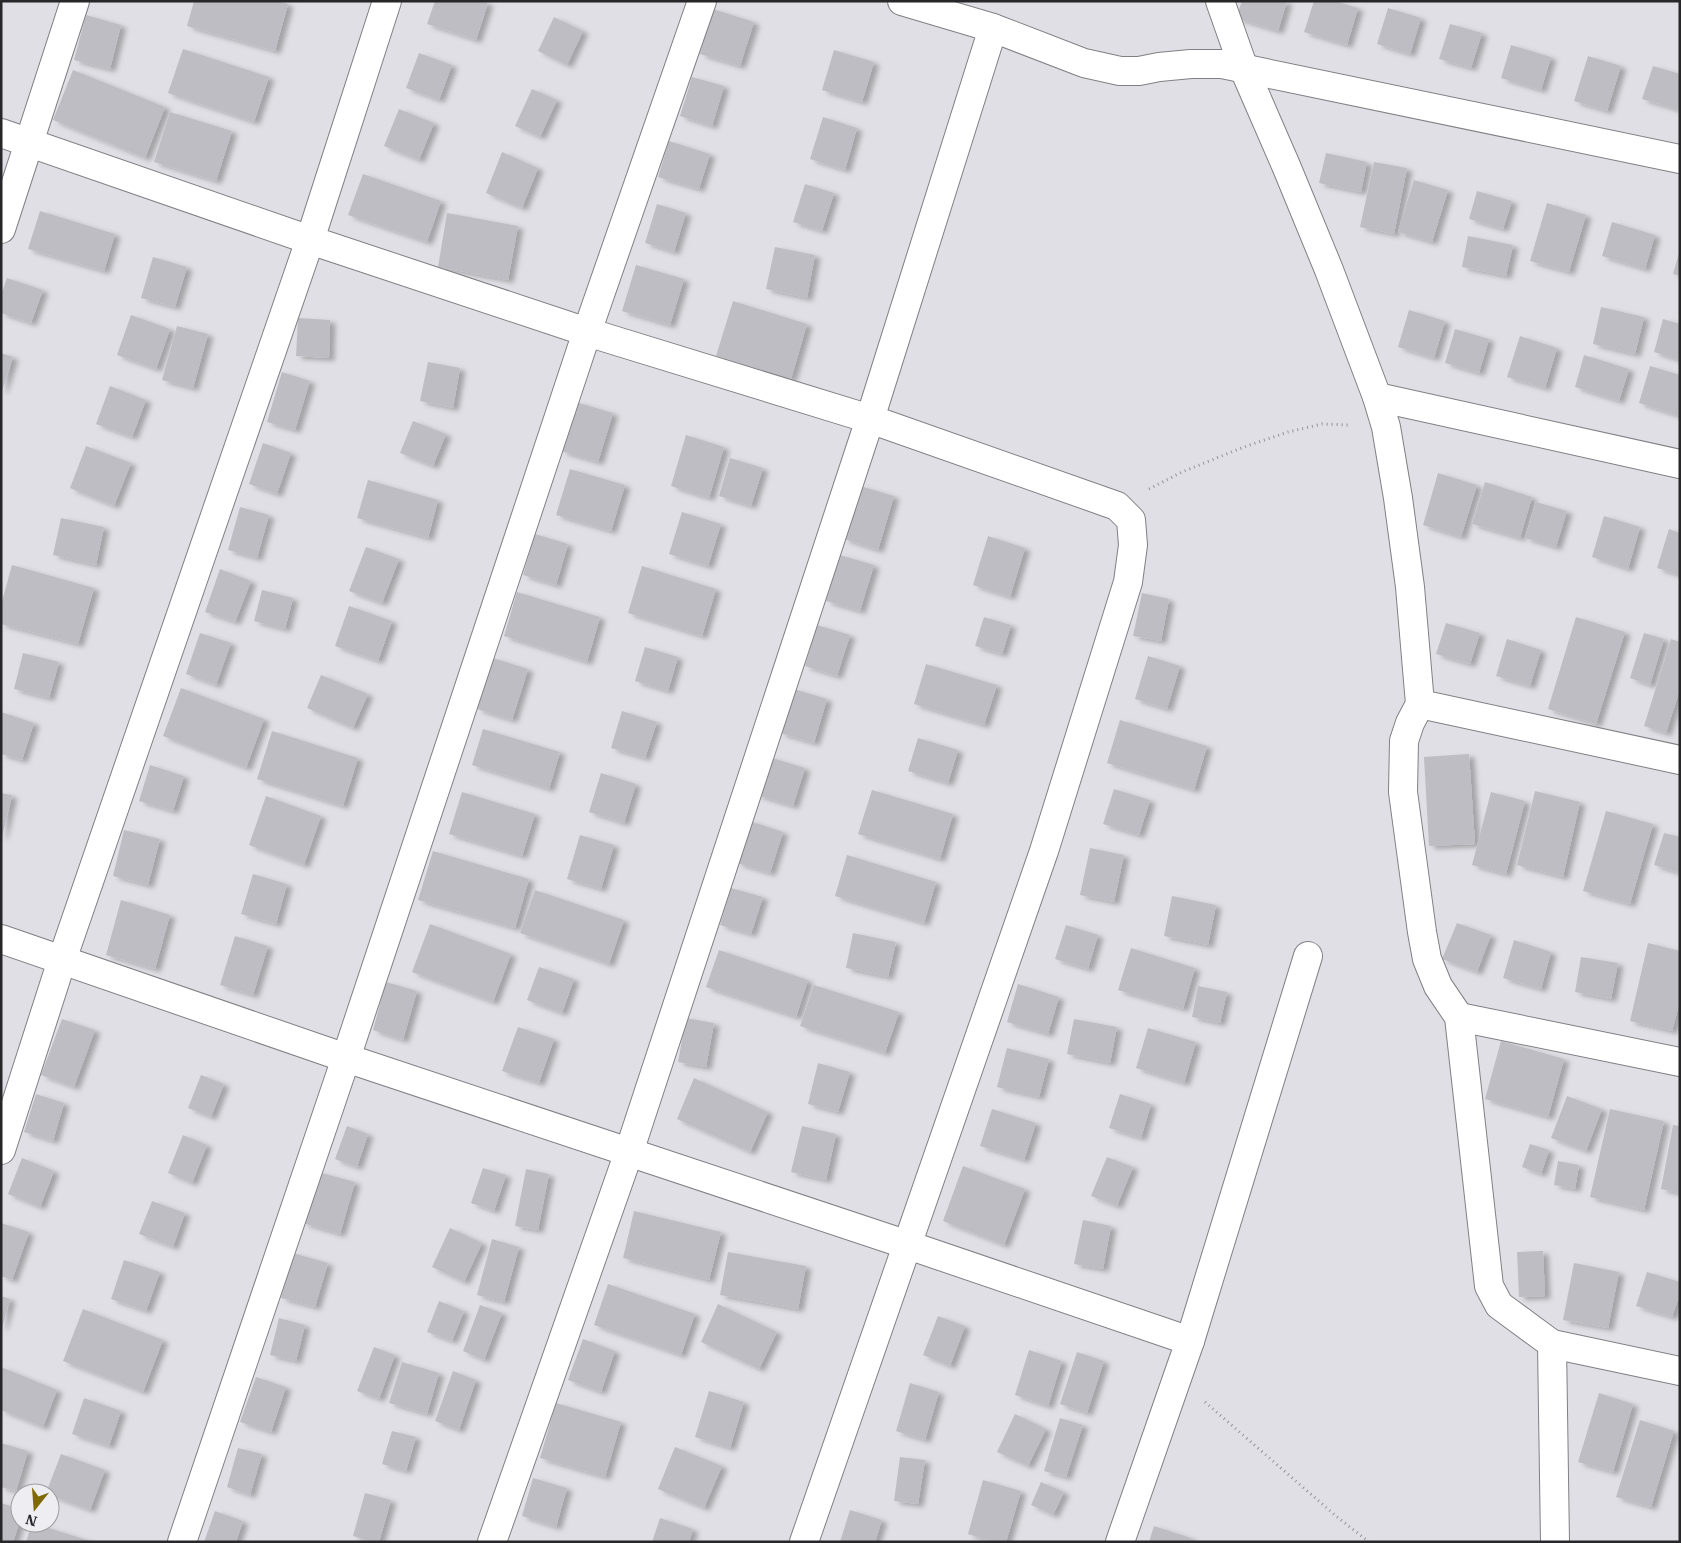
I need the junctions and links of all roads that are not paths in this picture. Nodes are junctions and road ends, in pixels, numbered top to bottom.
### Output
1 (75, 1) edge
2 (387, 1) edge
3 (702, 1) edge
4 (902, 1) edge
5 (1220, 1) edge
6 (994, 28) junction
7 (1244, 69) junction
8 (1, 133) edge
9 (30, 143) junction
10 (1680, 159) edge
11 (1, 230) edge
12 (310, 240) junction
13 (587, 332) junction
14 (1377, 397) junction
15 (870, 419) junction
16 (1680, 464) edge
17 (1420, 704) junction
18 (1680, 760) edge
19 (1, 939) edge
20 (1308, 956) dead end
21 (62, 960) junction
22 (1459, 1017) junction
23 (346, 1058) junction
24 (1680, 1062) edge
25 (1, 1150) edge
26 (629, 1152) junction
27 (908, 1245) junction
28 (1190, 1341) junction
29 (1552, 1344) junction
30 (1680, 1371) edge
31 (182, 1542) edge
32 (492, 1542) edge
33 (804, 1542) edge
34 (1120, 1542) edge
35 (1555, 1542) edge

1 - 9 street
2 - 12 street
3 - 13 street
4 - 6 street
5 - 7 street
6 - 7 street
6 - 15 street
7 - 10 street
7 - 14 street
8 - 9 street
9 - 11 street
9 - 12 street
12 - 13 street
12 - 21 street
13 - 15 street
13 - 23 street
14 - 16 street
14 - 17 street
15 - 26 street
15 - 27 street
17 - 18 street
17 - 22 street
19 - 21 street
20 - 28 street
21 - 23 street
21 - 25 street
22 - 24 street
22 - 29 street
23 - 26 street
23 - 31 street
26 - 27 street
26 - 32 street
27 - 28 street
27 - 33 street
28 - 34 street
29 - 30 street
29 - 35 street

